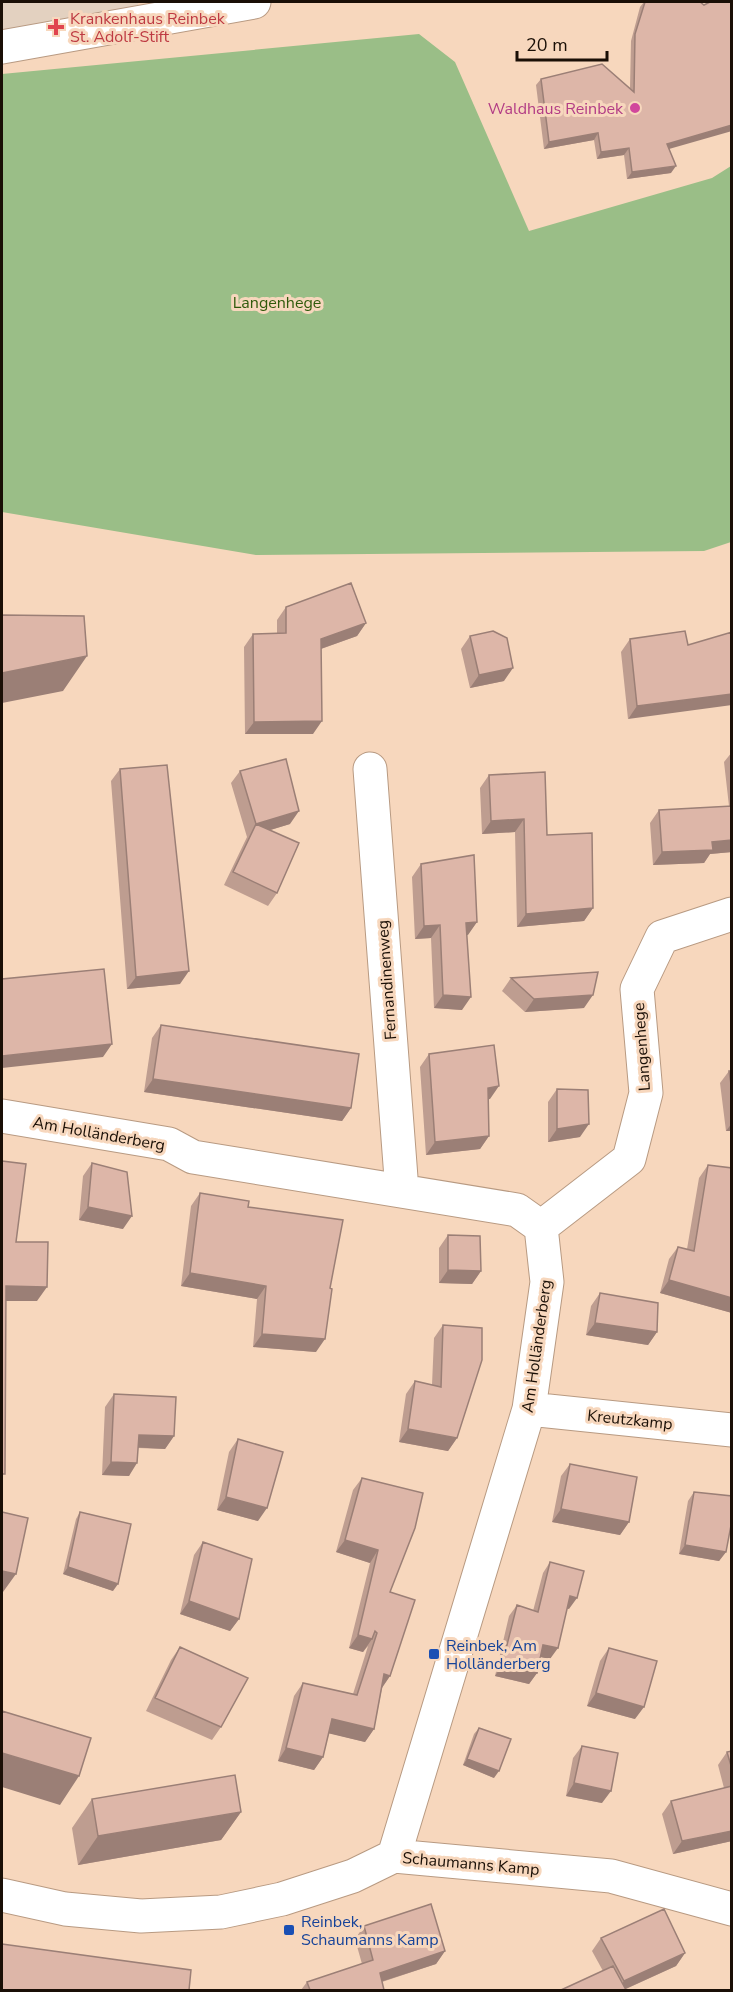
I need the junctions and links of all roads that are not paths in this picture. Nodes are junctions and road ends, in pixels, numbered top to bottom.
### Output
1 (254, 2) edge
2 (2, 47) edge
3 (370, 769) dead end
4 (732, 914) edge
5 (2, 1116) edge
6 (402, 1191) junction
7 (541, 1227) junction
8 (529, 1409) junction
9 (732, 1430) edge
10 (394, 1856) junction
11 (2, 1895) edge
12 (732, 1909) edge

1 - 2 street
3 - 6 street, Fernandinenweg
4 - 7 street, Langenhege
5 - 6 street, Am Holländerberg
6 - 7 street, Am Holländerberg
7 - 8 street, Am Holländerberg
8 - 9 street, Kreutzkamp
8 - 10 street, Am Holländerberg
10 - 11 street, Schaumanns Kamp
10 - 12 street, Schaumanns Kamp

